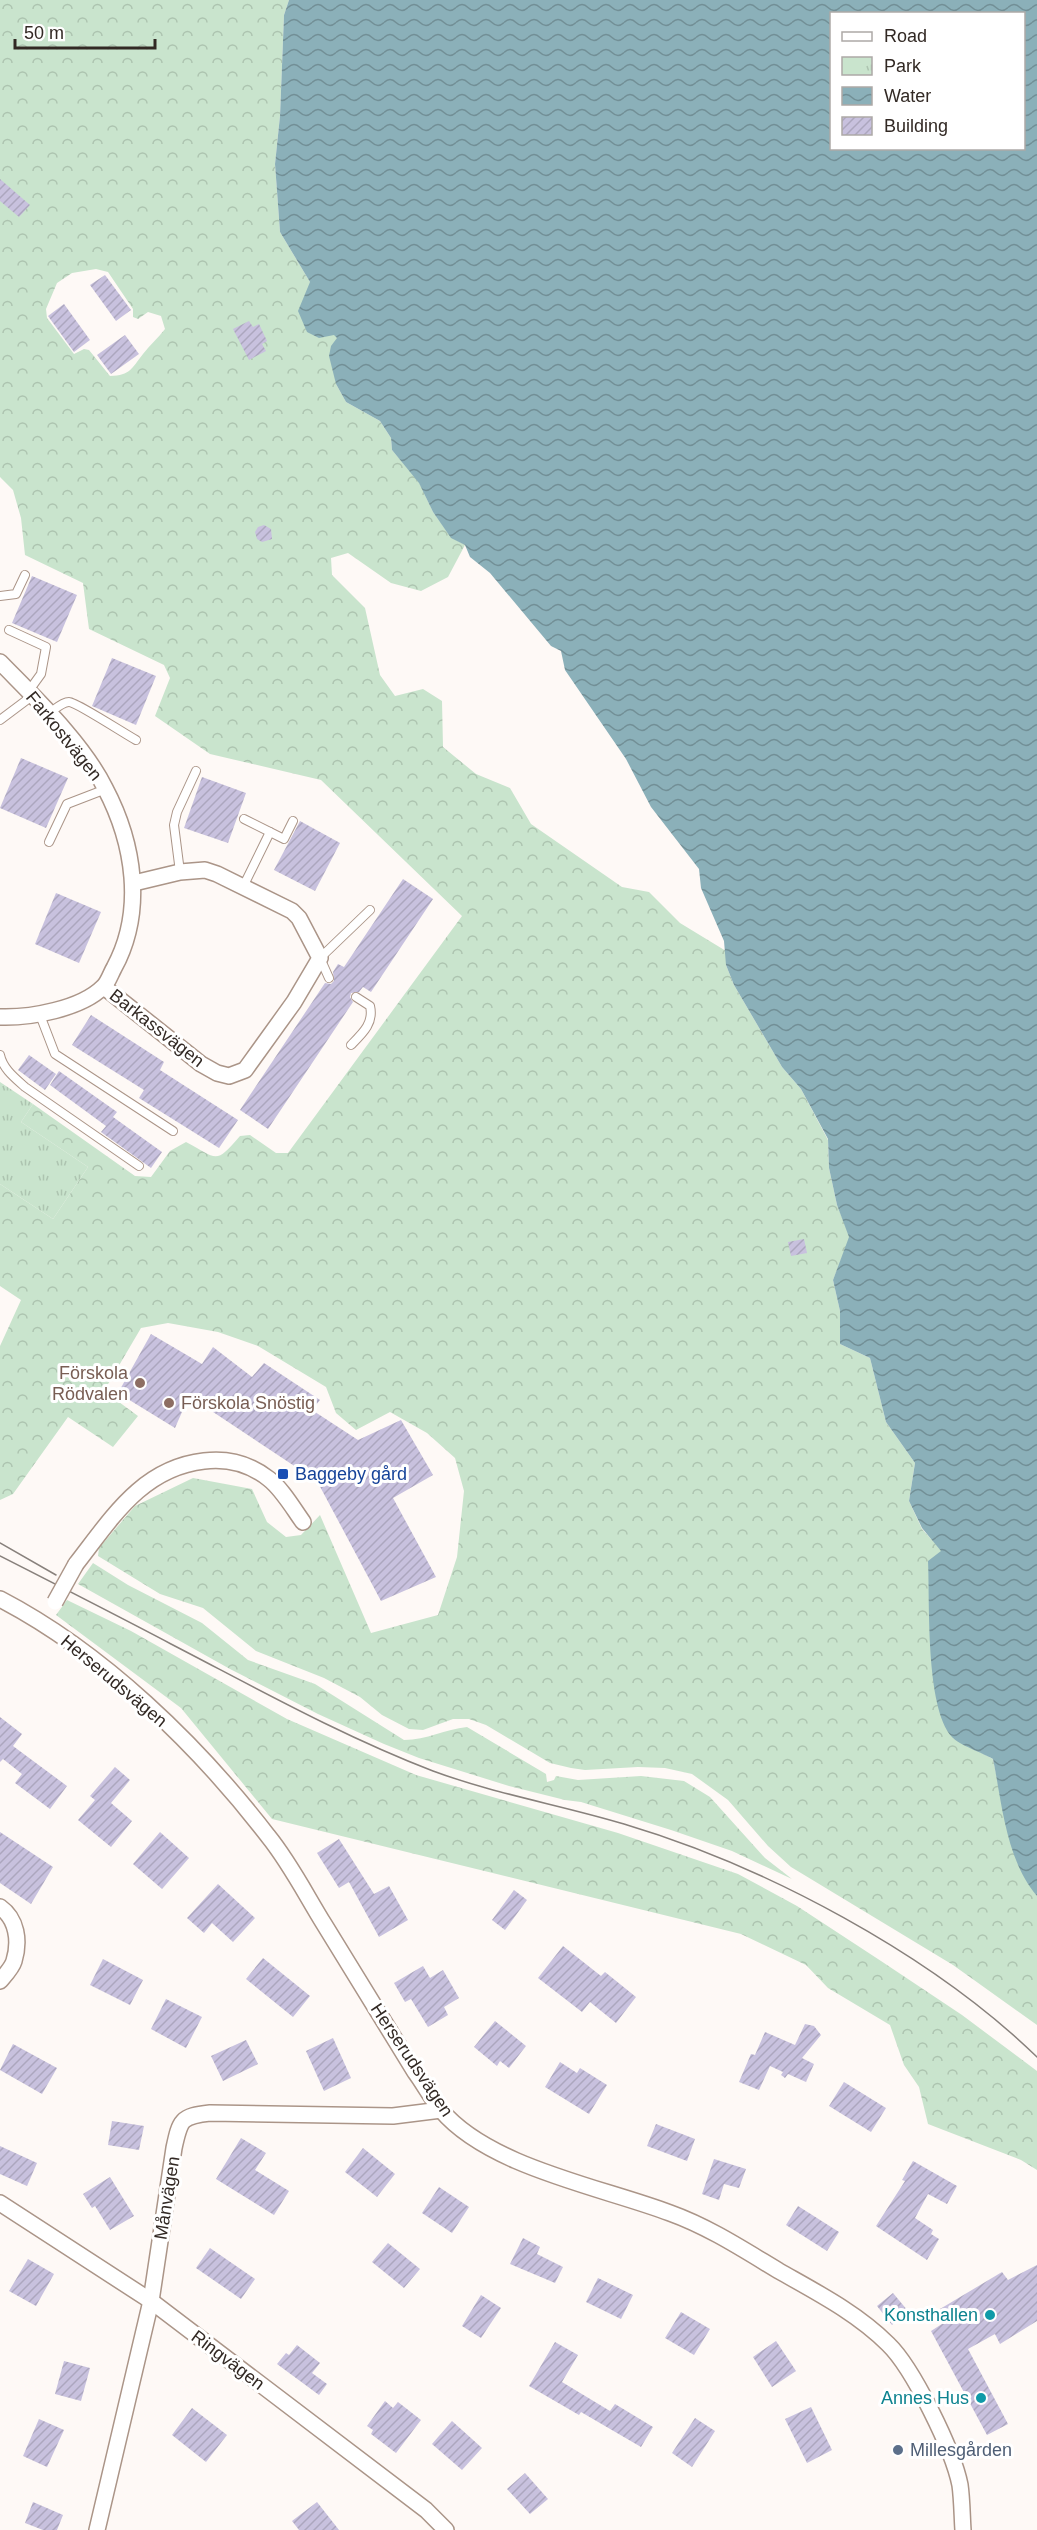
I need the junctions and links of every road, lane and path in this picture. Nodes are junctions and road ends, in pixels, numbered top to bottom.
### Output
1 (25, 575) dead end
2 (0, 596) edge
3 (9, 630) dead end
4 (0, 662) edge
5 (30, 694) junction
6 (48, 714) junction
7 (0, 720) edge
8 (136, 740) dead end
9 (196, 771) dead end
10 (106, 789) junction
11 (244, 819) dead end
12 (293, 821) dead end
13 (270, 832) junction
14 (49, 842) dead end
15 (180, 872) junction
16 (134, 883) junction
17 (243, 887) junction
18 (370, 910) dead end
19 (320, 958) junction
20 (329, 978) dead end
21 (104, 987) junction
22 (356, 997) dead end
23 (40, 1015) junction
24 (0, 1017) edge
25 (351, 1045) dead end
26 (0, 1055) edge
27 (173, 1131) dead end
28 (138, 1166) dead end
29 (303, 1522) dead end
30 (0, 1599) edge
31 (42, 1622) junction
32 (0, 1907) edge
33 (0, 1981) edge
34 (441, 2110) junction
35 (0, 2203) edge
36 (151, 2301) junction
37 (97, 2530) edge
38 (446, 2530) edge
39 (963, 2530) edge

1 - 2 lane
3 - 5 lane
4 - 5 street, Farkostvägen
5 - 6 street, Farkostvägen
5 - 7 lane
6 - 8 lane
6 - 10 street, Farkostvägen
9 - 15 lane
10 - 14 lane
10 - 16 street, Farkostvägen
11 - 13 lane
12 - 13 lane
13 - 17 lane
15 - 16 street
15 - 17 street
16 - 21 street, Farkostvägen
17 - 19 street
18 - 19 lane
19 - 20 lane
19 - 21 street, Barkassvägen
21 - 23 street
22 - 25 lane
23 - 24 street
23 - 27 lane
26 - 28 lane
29 - 31 street, bridge
30 - 31 street, Herserudsvägen
31 - 34 street, Herserudsvägen
32 - 33 street
34 - 36 street, Månvägen
34 - 39 street, Herserudsvägen
35 - 36 street, Ringvägen
36 - 37 street, Månvägen
36 - 38 street, Ringvägen

